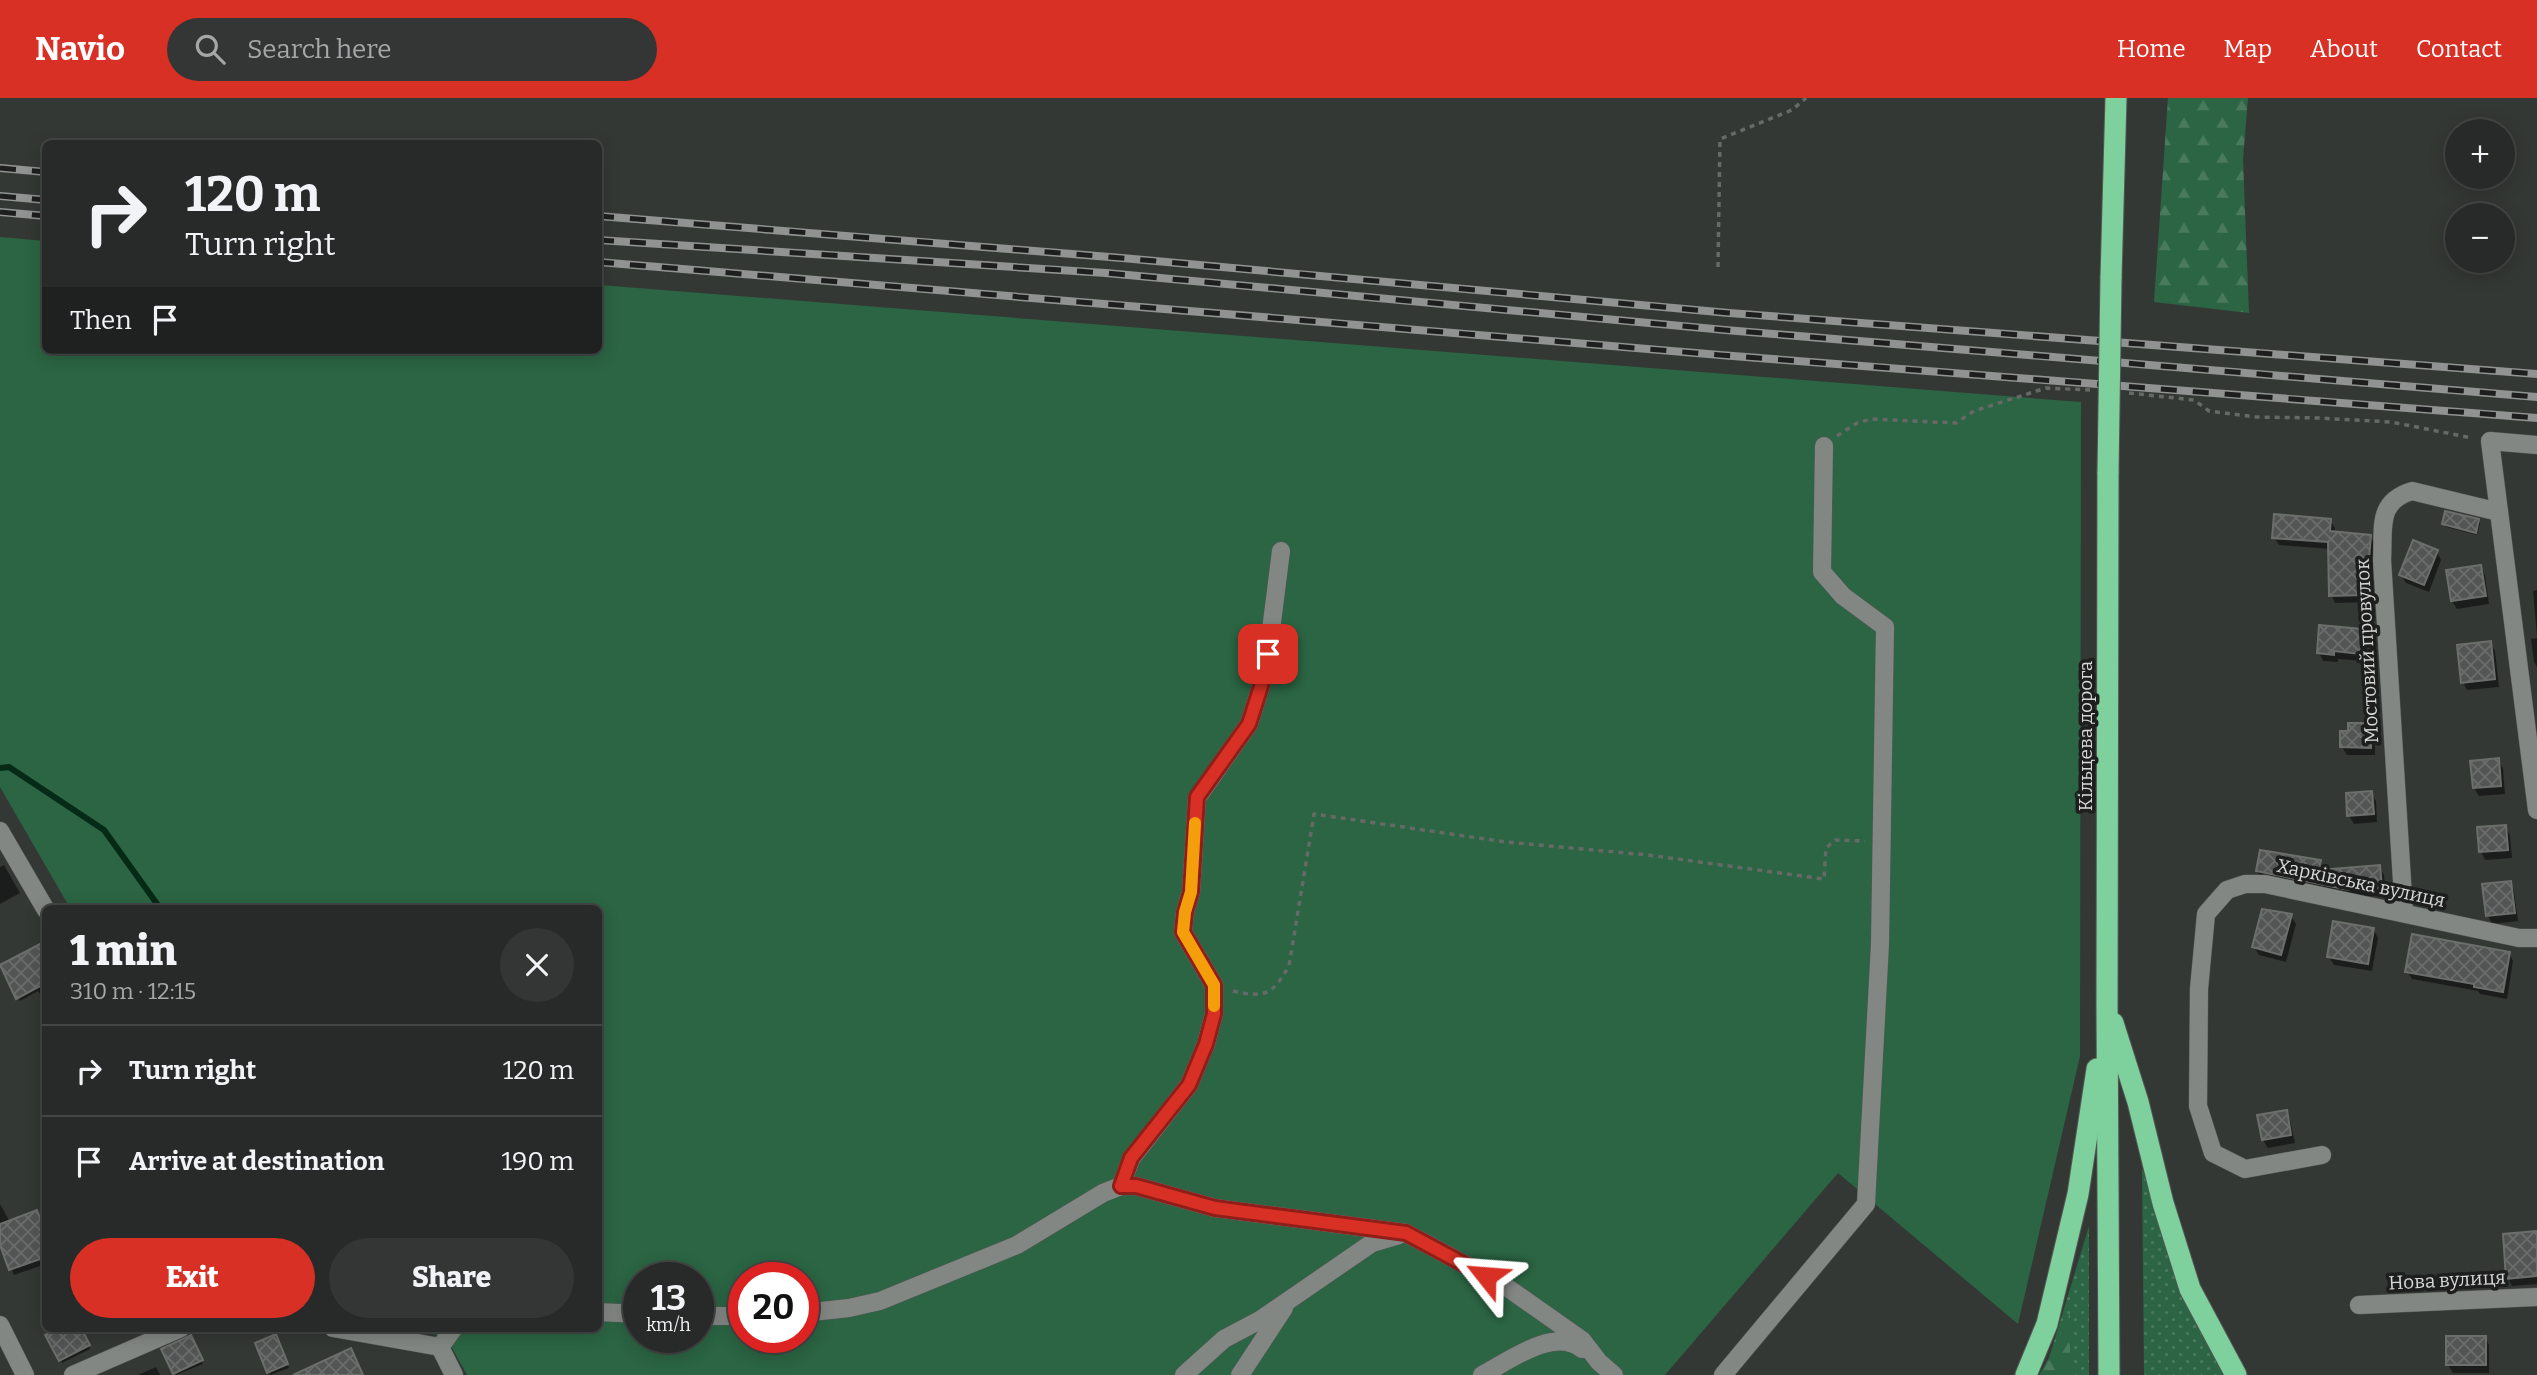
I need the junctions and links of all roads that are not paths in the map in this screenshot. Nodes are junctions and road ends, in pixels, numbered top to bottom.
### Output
1 (2116, 98) edge
2 (2537, 445) edge
3 (1824, 446) road end
4 (2499, 512) junction
5 (1281, 551) dead end
6 (2537, 810) edge
7 (0, 831) edge
8 (43, 905) edge
9 (2404, 913) junction
10 (2537, 938) edge
11 (2107, 1005) junction
12 (2322, 1155) dead end
13 (1121, 1186) junction
14 (1406, 1233) junction
15 (2537, 1297) edge
16 (1289, 1300) junction
17 (2359, 1305) dead end
18 (819, 1311) edge
19 (602, 1312) edge
20 (623, 1313) edge
21 (0, 1325) edge
22 (172, 1332) edge
23 (356, 1332) edge
24 (451, 1332) edge
25 (440, 1347) junction
26 (1599, 1362) junction
27 (25, 1375) edge
28 (73, 1375) edge
29 (454, 1375) edge
30 (1184, 1375) edge
31 (1240, 1375) edge
32 (1482, 1375) edge
33 (1614, 1375) edge
34 (1723, 1375) edge
35 (2026, 1375) edge
36 (2109, 1375) edge
37 (2236, 1375) edge

1 - 11 highway, Кільцева дорога, bridge
2 - 4 street
3 - 34 street
4 - 6 street
4 - 9 street, Мостовий провулок
5 - 13 street
7 - 8 street
9 - 10 street, Харківська вулиця
9 - 12 street, Харківська вулиця
11 - 35 highway
11 - 36 highway, Кільцева дорога
11 - 37 highway
13 - 14 street
13 - 18 street
14 - 16 street
14 - 26 street
15 - 17 street, Нова вулиця
16 - 30 street
16 - 31 street
19 - 20 street
21 - 27 street
22 - 28 street
23 - 25 street
24 - 25 street
25 - 29 street
26 - 32 street
26 - 33 street

